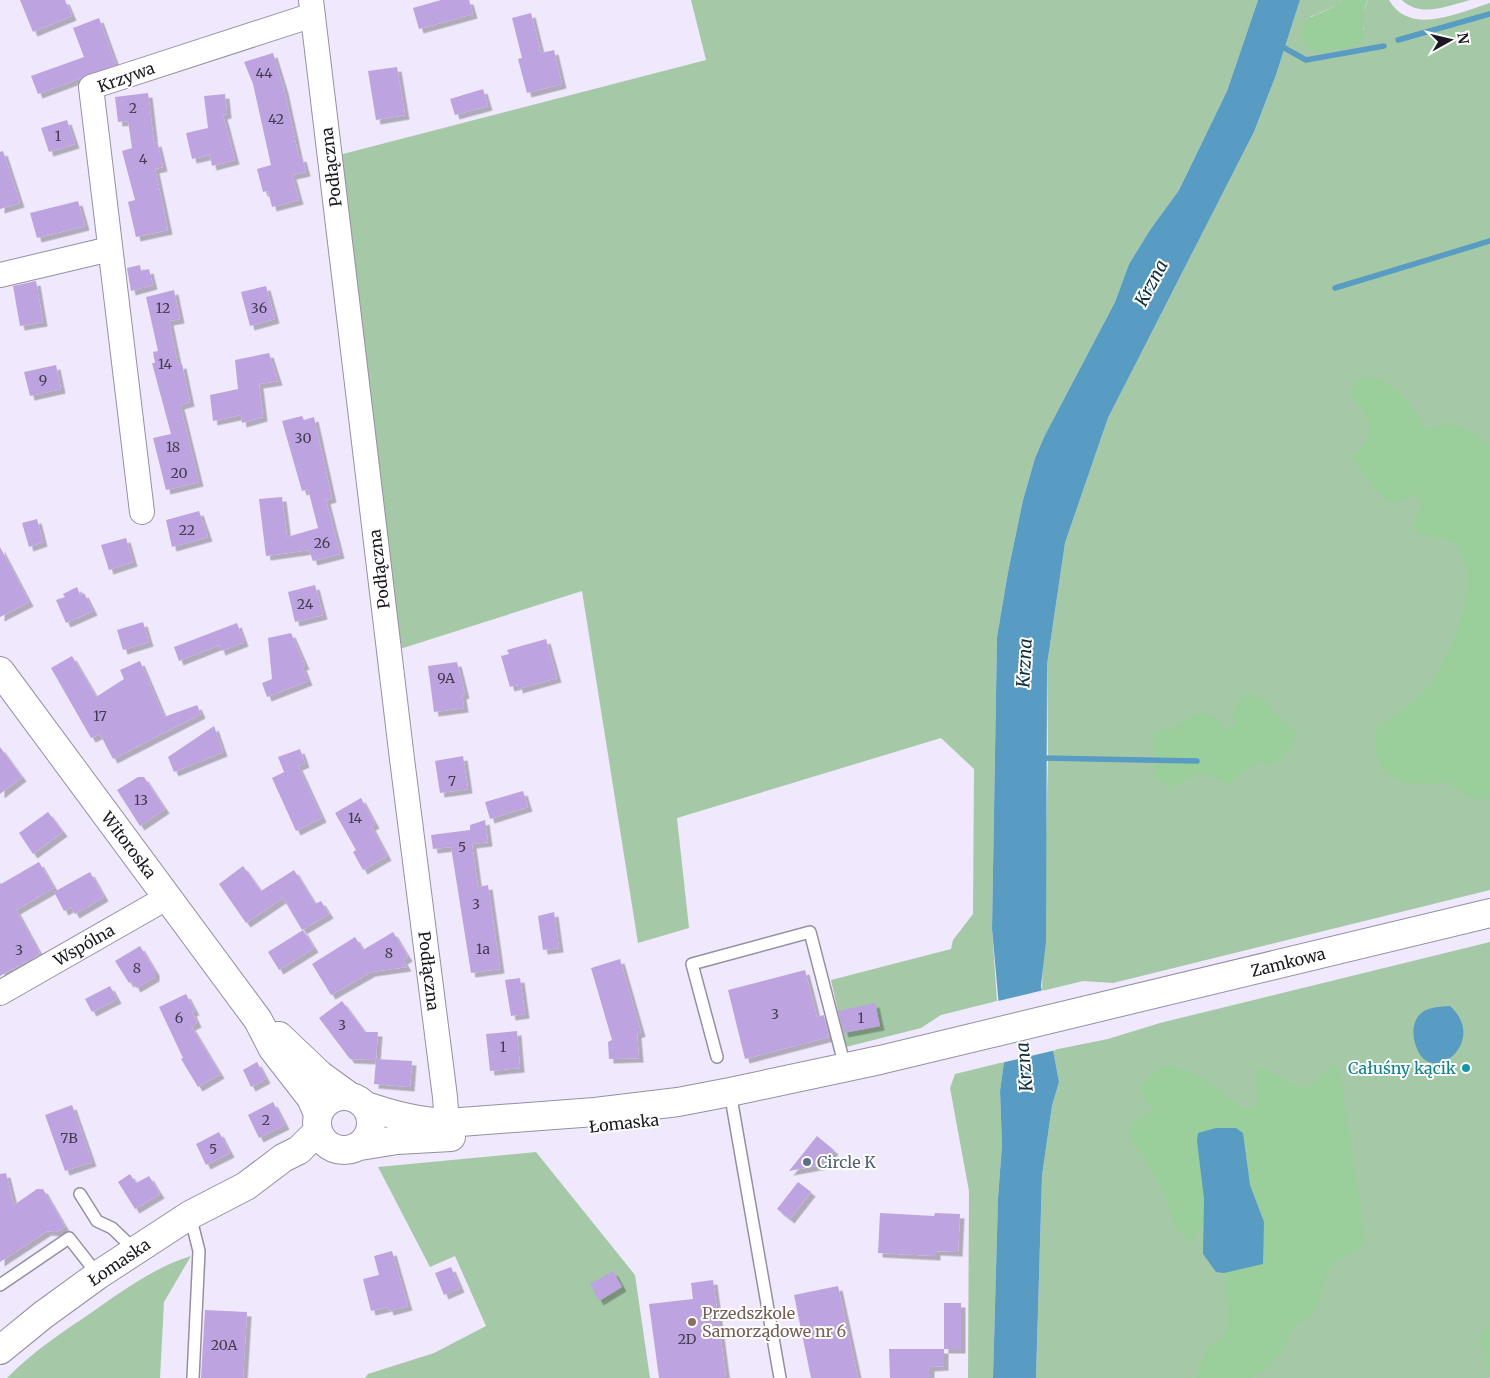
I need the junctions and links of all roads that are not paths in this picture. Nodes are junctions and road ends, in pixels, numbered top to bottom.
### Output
1 (312, 8) edge
2 (110, 249) junction
3 (0, 275) edge
4 (142, 512) dead end
5 (0, 671) edge
6 (168, 897) junction
7 (1490, 913) edge
8 (0, 993) edge
9 (1087, 1011) joint
10 (258, 1020) junction
11 (716, 1057) dead end
12 (880, 1060) junction
13 (844, 1068) junction
14 (731, 1099) junction
15 (358, 1101) junction
16 (318, 1123) junction
17 (448, 1130) junction
18 (350, 1148) junction
19 (246, 1186) junction
20 (80, 1194) dead end
21 (190, 1215) junction
22 (136, 1251) junction
23 (98, 1275) junction
24 (0, 1285) edge
25 (0, 1350) edge
26 (193, 1378) edge
27 (780, 1378) edge

1 - 2 street, Krzywa
1 - 17 street, Podłączna
2 - 3 street
2 - 4 street, Krzywa
5 - 6 main road, Witoroska
6 - 8 street, Wspólna
6 - 10 main road, Witoroska
7 - 9 main road, Zamkowa
9 - 12 main road, Łomaska
10 - 15 main road, Witoroska
10 - 16 main road, Witoroska
11 - 13 lane
12 - 13 main road, Łomaska
12 - 14 main road, Łomaska
13 - 14 main road, Łomaska
14 - 17 main road, Łomaska
14 - 27 lane
15 - 16 main road
15 - 17 main road, Witoroska
15 - 18 main road
16 - 18 main road, Witoroska
16 - 19 main road, Łomaska
17 - 18 main road, Łomaska
18 - 19 main road, Łomaska
19 - 21 main road, Łomaska
20 - 22 lane
21 - 22 main road, Łomaska
21 - 26 lane
22 - 23 main road, Łomaska
23 - 24 lane
23 - 25 main road, Łomaska

